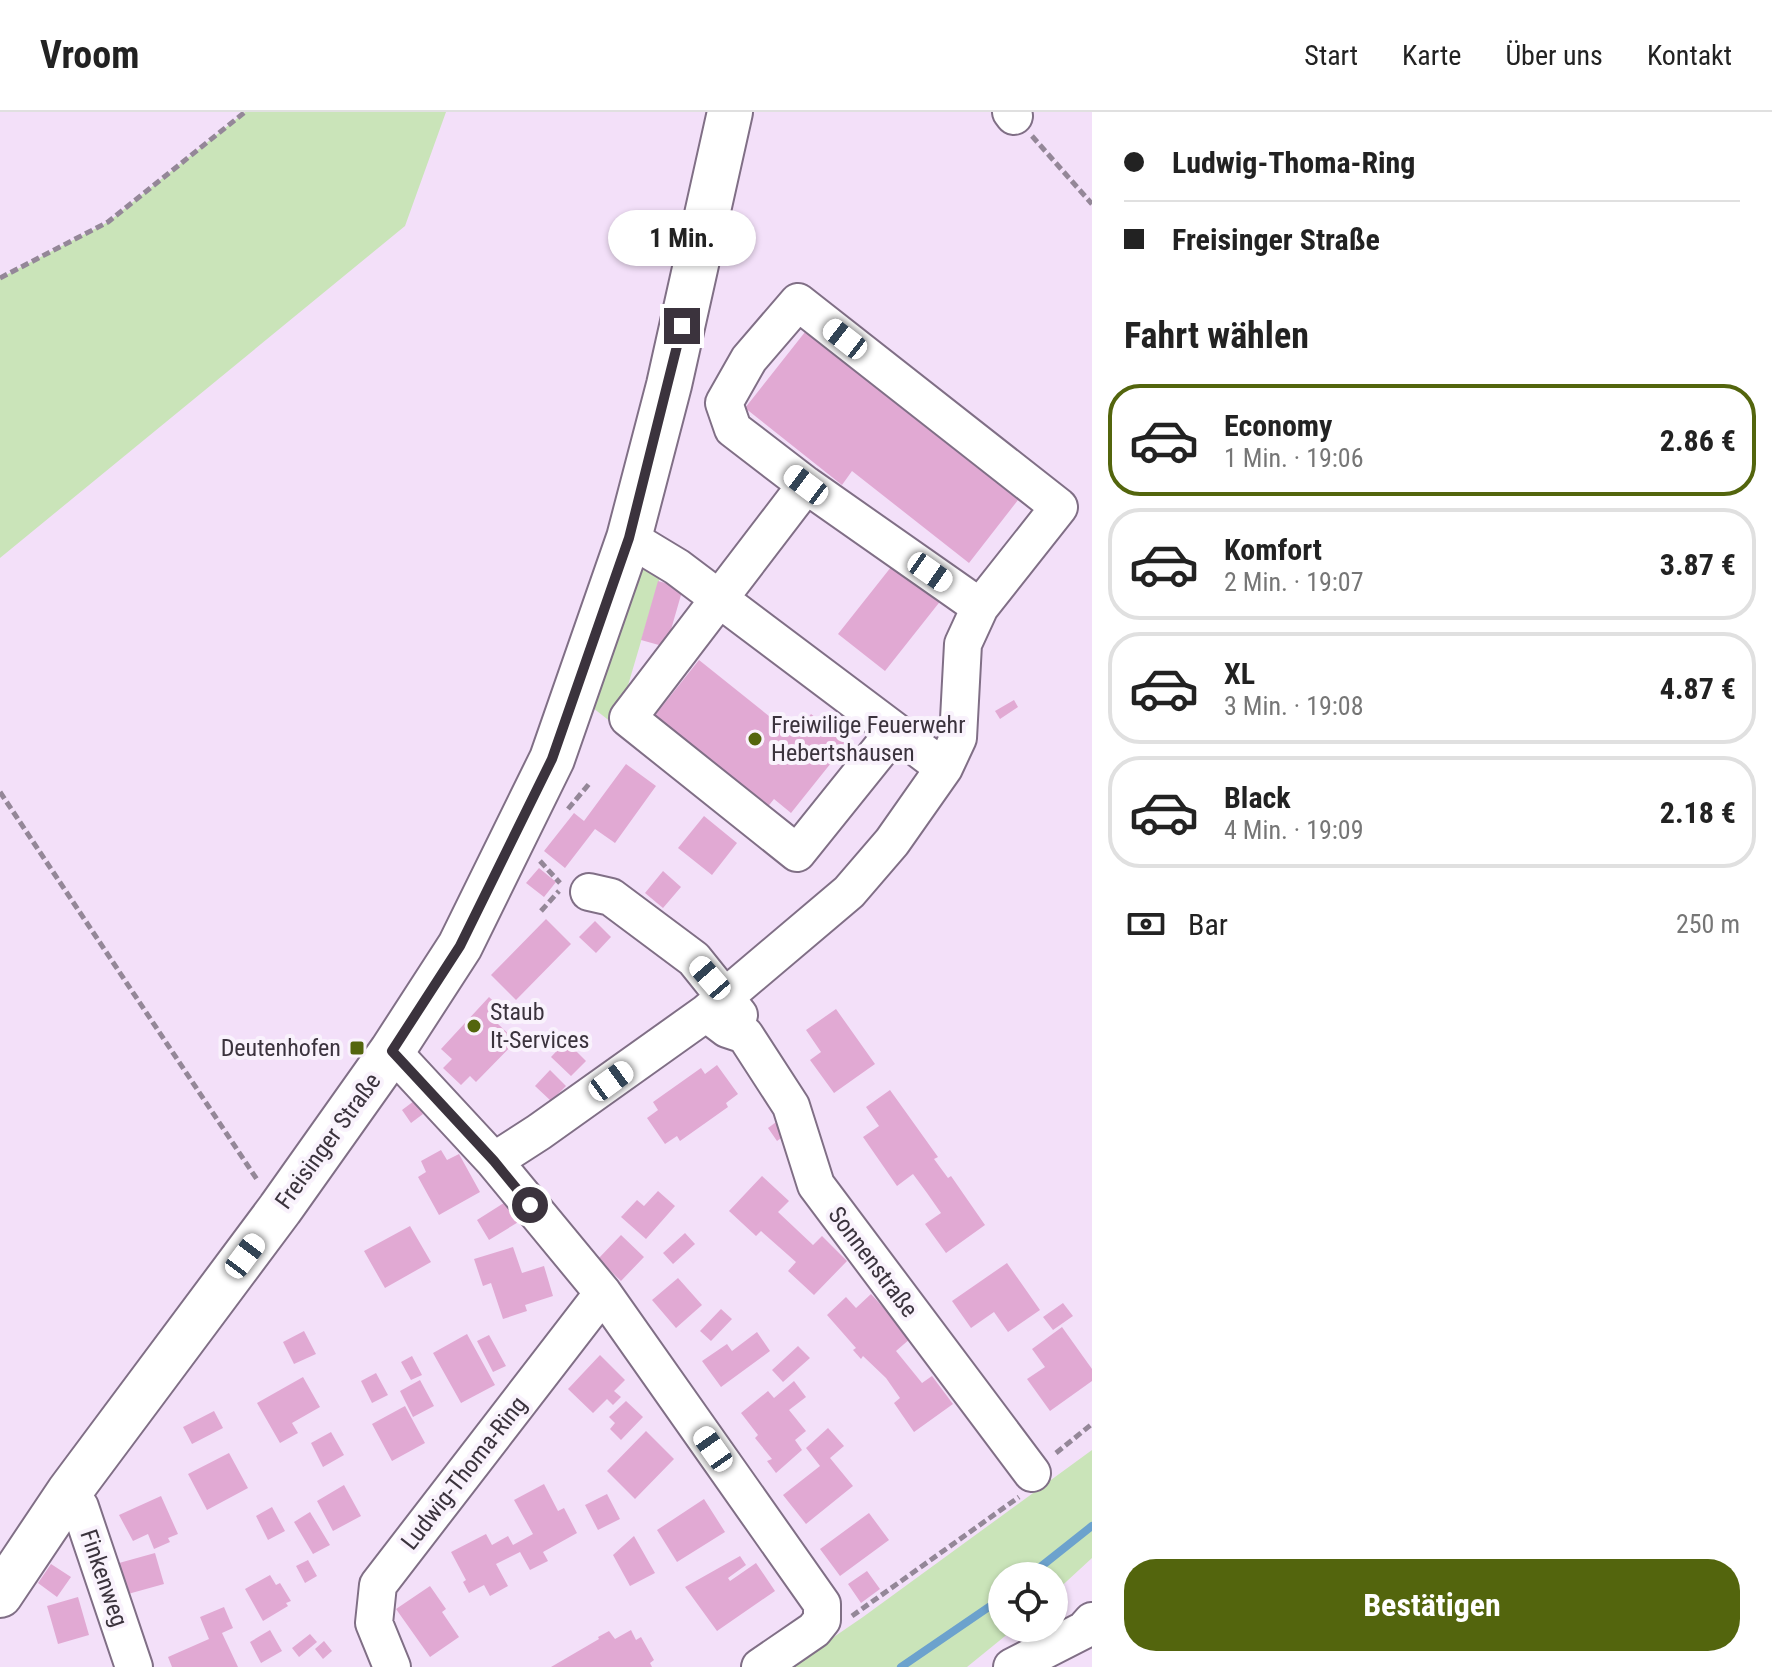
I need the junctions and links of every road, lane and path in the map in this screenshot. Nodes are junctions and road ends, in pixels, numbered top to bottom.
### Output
1 (245, 112) edge
2 (730, 112) edge
3 (1012, 114) edge
4 (1092, 204) edge
5 (0, 278) edge
6 (806, 485) junction
7 (629, 538) junction
8 (719, 598) junction
9 (980, 607) junction
10 (895, 731) junction
11 (944, 768) junction
12 (589, 784) dead end
13 (0, 792) edge
14 (559, 821) dead end
15 (539, 854) dead end
16 (576, 889) joint
17 (716, 1005) junction
18 (392, 1051) junction
19 (494, 1161) junction
20 (280, 1209) junction
21 (603, 1293) junction
22 (1092, 1424) edge
23 (1032, 1473) junction
24 (69, 1492) junction
25 (0, 1595) edge
26 (822, 1620) junction
27 (1089, 1629) edge
28 (134, 1667) edge
29 (392, 1667) edge
30 (760, 1667) edge
31 (1012, 1667) edge

1 - 5 path
2 - 7 main road, Freisinger Straße
3 - 4 path
6 - 8 street
6 - 9 street
6 - 9 street
7 - 8 street
7 - 18 main road, Freisinger Straße
8 - 10 street
8 - 10 street
9 - 11 street
10 - 11 street
11 - 17 street
12 - 14 path
13 - 20 path
15 - 16 path
16 - 17 street, Sonnenstraße
17 - 19 street
17 - 23 street, Sonnenstraße
18 - 19 street
18 - 20 main road, Freisinger Straße
19 - 21 street
20 - 24 main road, Freisinger Straße
21 - 26 street
21 - 29 street, Ludwig-Thoma-Ring
22 - 23 path
23 - 26 path
24 - 25 main road, Freisinger Straße
24 - 28 street, Finkenweg
26 - 30 street
27 - 31 street

